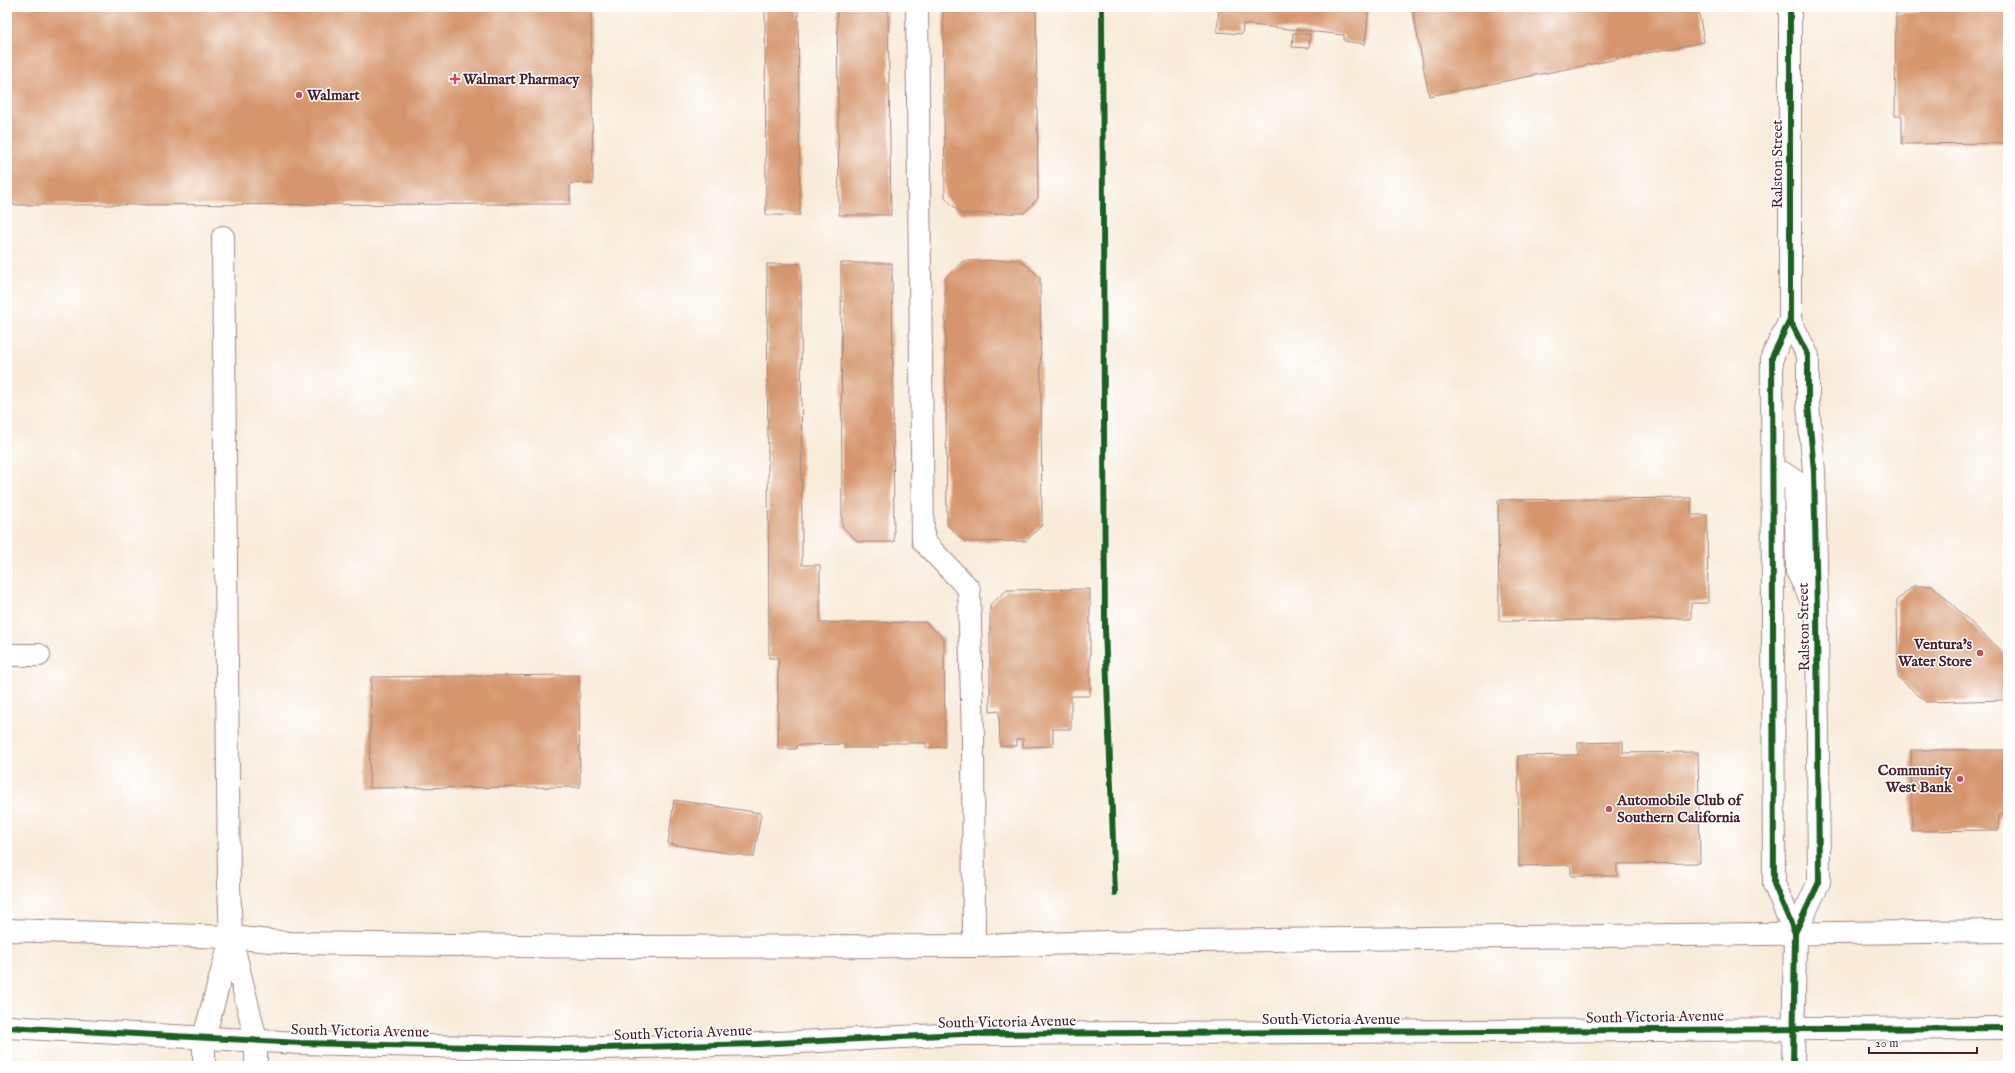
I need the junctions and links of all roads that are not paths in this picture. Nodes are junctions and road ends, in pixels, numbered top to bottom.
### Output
1 (917, 7) edge
2 (1790, 7) edge
3 (223, 237) dead end
4 (1790, 320) junction
5 (1773, 473) junction
6 (1817, 611) junction
7 (7, 655) edge
8 (39, 655) dead end
9 (7, 930) edge
10 (2008, 931) edge
11 (1795, 934) junction
12 (231, 937) junction
13 (974, 946) junction
14 (7, 1026) edge
15 (2008, 1028) edge
16 (1793, 1030) junction
17 (204, 1037) junction
18 (256, 1040) junction
19 (204, 1066) edge
20 (256, 1066) edge
21 (1792, 1066) edge

1 - 13 main road
2 - 4 main road, Ralston Street
3 - 12 main road
4 - 5 main road, Ralston Street
4 - 6 main road, Ralston Street
5 - 6 main road
5 - 11 main road, Ralston Street
6 - 11 main road, Ralston Street
7 - 8 main road
9 - 12 main road
10 - 11 main road
11 - 13 main road
11 - 16 main road, Ralston Street
12 - 13 main road
12 - 17 main road
12 - 18 main road
14 - 17 main road, South Victoria Avenue
15 - 16 main road, South Victoria Avenue
16 - 18 main road, South Victoria Avenue
16 - 21 main road, Ralston Street
17 - 18 main road, South Victoria Avenue
17 - 19 main road
18 - 20 main road

